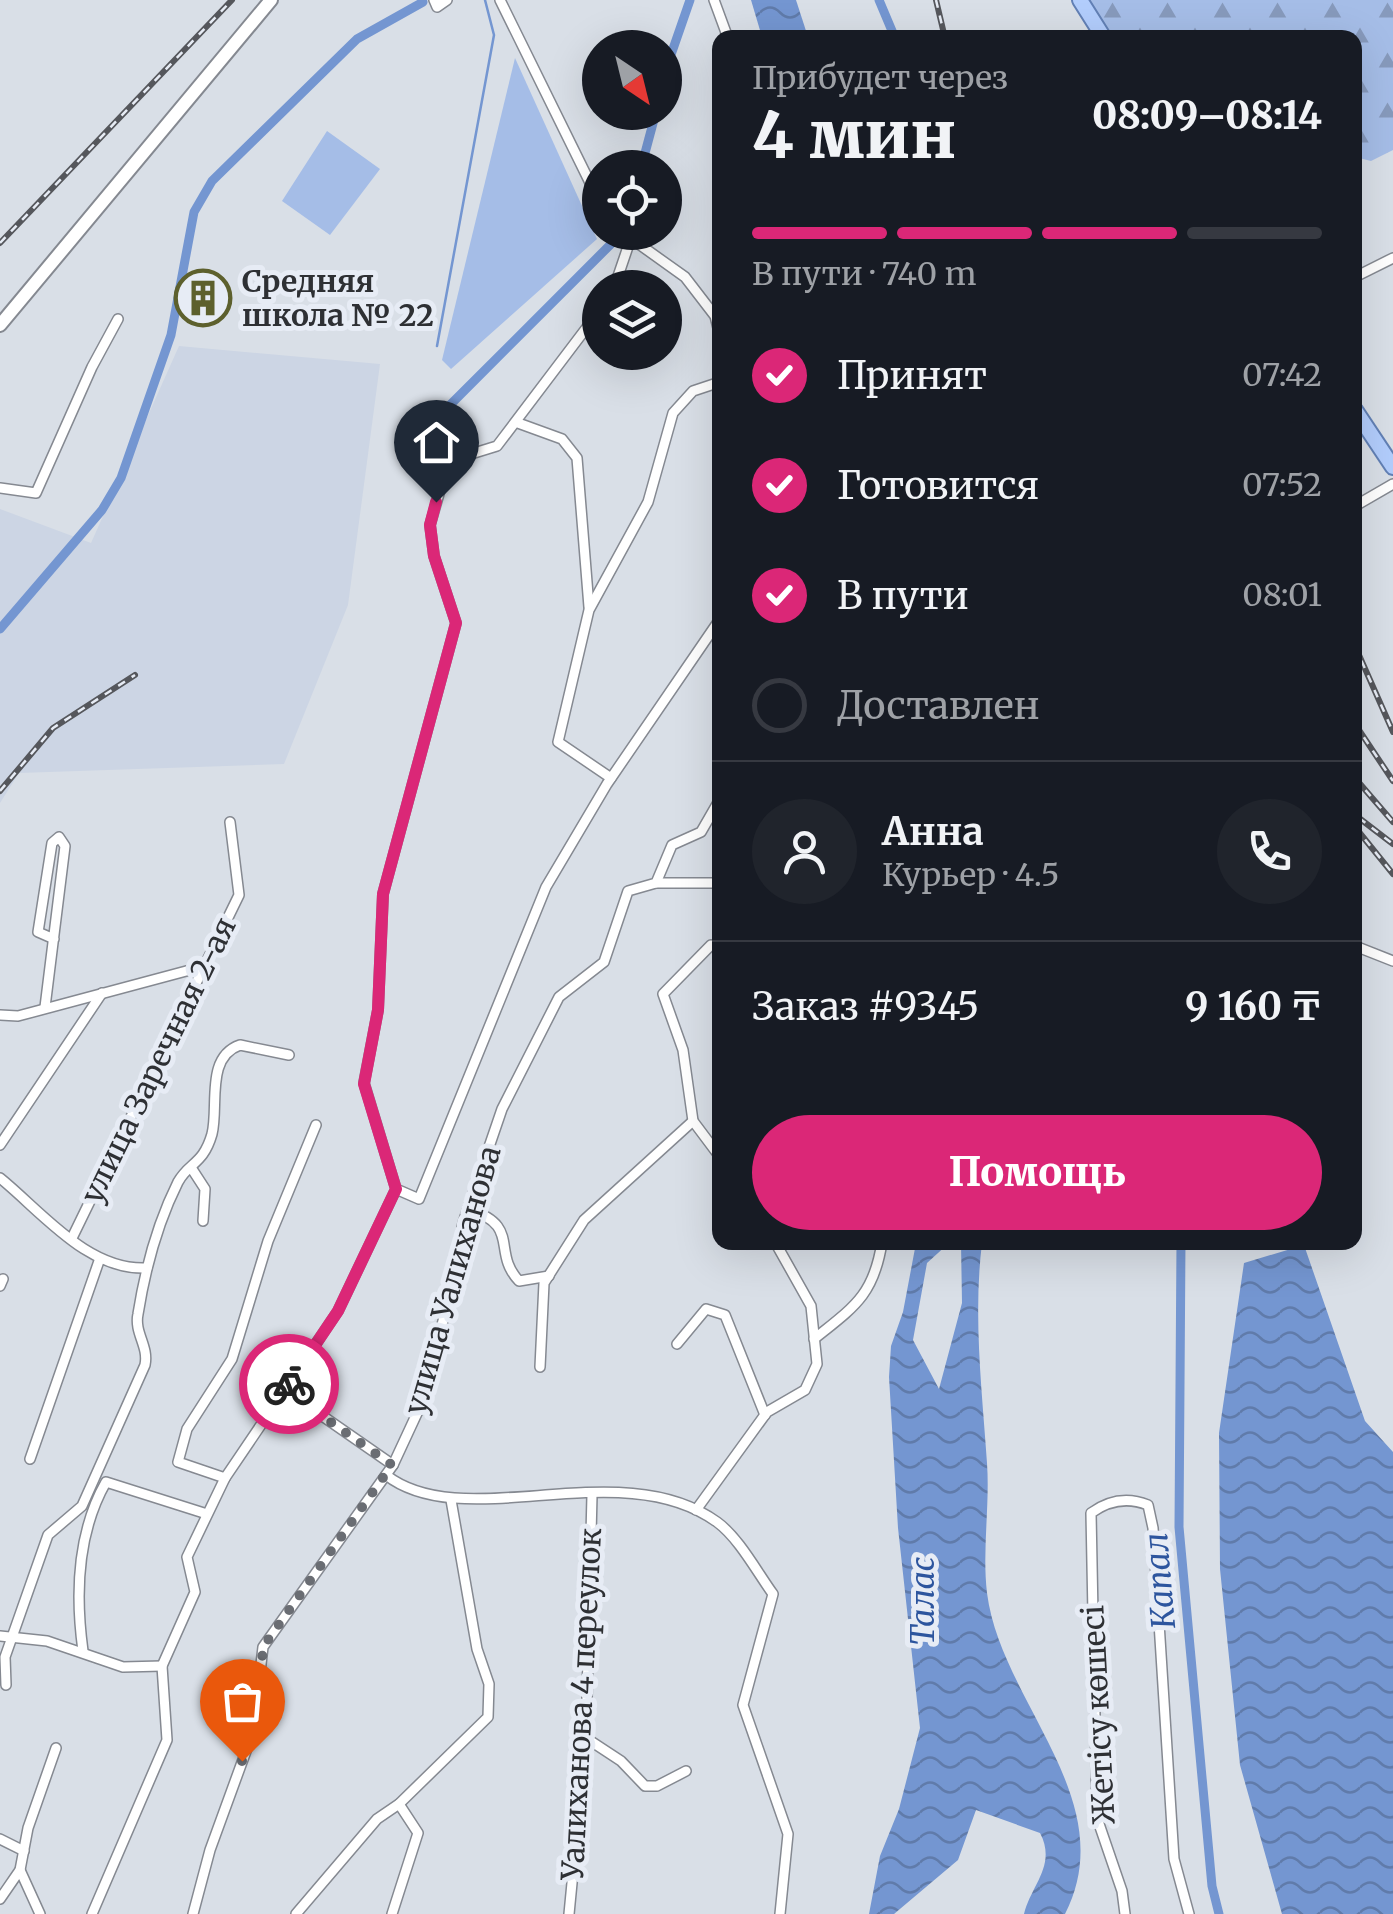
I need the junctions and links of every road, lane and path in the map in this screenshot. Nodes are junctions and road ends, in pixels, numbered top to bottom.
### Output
1 (271, 0) edge
2 (434, 0) edge
3 (447, 0) edge
4 (500, 0) edge
5 (1080, 0) edge
6 (715, 2) edge
7 (725, 30) edge
8 (1099, 30) edge
9 (582, 166) edge
10 (650, 250) edge
11 (1393, 258) edge
12 (1362, 274) edge
13 (712, 312) edge
14 (118, 320) dead end
15 (0, 325) edge
16 (582, 335) edge
17 (712, 385) edge
18 (1362, 420) edge
19 (518, 423) junction
20 (1393, 467) edge
21 (1393, 484) edge
22 (0, 488) edge
23 (1362, 502) edge
24 (589, 610) junction
25 (712, 631) edge
26 (611, 778) junction
27 (712, 812) edge
28 (230, 822) dead end
29 (712, 882) edge
30 (656, 884) junction
31 (43, 896) junction
32 (58, 900) junction
33 (54, 939) junction
34 (711, 945) dead end
35 (1362, 949) edge
36 (1393, 961) edge
37 (204, 966) junction
38 (102, 993) junction
39 (45, 1008) junction
40 (0, 1015) edge
41 (290, 1055) dead end
42 (692, 1121) junction
43 (316, 1125) dead end
44 (0, 1145) edge
45 (712, 1147) edge
46 (192, 1169) junction
47 (0, 1178) edge
48 (396, 1189) junction
49 (468, 1208) junction
50 (203, 1221) dead end
51 (72, 1238) junction
52 (780, 1250) edge
53 (881, 1250) edge
54 (99, 1261) junction
55 (147, 1268) junction
56 (549, 1276) junction
57 (814, 1339) junction
58 (677, 1344) dead end
59 (540, 1367) dead end
60 (285, 1390) junction
61 (764, 1416) junction
62 (30, 1459) dead end
63 (392, 1465) junction
64 (386, 1475) junction
65 (225, 1478) junction
66 (592, 1494) junction
67 (451, 1500) junction
68 (696, 1510) junction
69 (208, 1514) junction
70 (12, 1634) junction
71 (0, 1636) edge
72 (83, 1651) junction
73 (162, 1666) junction
74 (6, 1685) dead end
75 (586, 1738) junction
76 (56, 1748) dead end
77 (686, 1771) dead end
78 (399, 1804) junction
79 (0, 1839) edge
80 (24, 1851) junction
81 (20, 1870) junction
82 (0, 1900) edge
83 (40, 1914) edge
84 (92, 1914) edge
85 (193, 1914) edge
86 (296, 1914) edge
87 (392, 1914) edge
88 (569, 1914) edge
89 (780, 1914) edge
90 (1125, 1914) edge
91 (1189, 1914) edge

1 - 15 main road
2 - 3 street
4 - 9 street
5 - 8 main road
6 - 7 street
10 - 13 street
11 - 12 street
14 - 22 street
16 - 19 street
17 - 24 street
18 - 20 main road
19 - 24 street
19 - 48 street
21 - 23 street
24 - 26 street
25 - 26 street, улица Уалиханова
26 - 48 street, улица Уалиханова
27 - 30 street, улица Уалиханова
28 - 37 street, улица Заречная 2-ая
29 - 30 street
30 - 49 street, улица Уалиханова
31 - 32 street
31 - 32 street
31 - 33 street
32 - 33 street
33 - 39 street
34 - 42 street
35 - 36 street
37 - 38 street
37 - 51 street, улица Заречная 2-ая
38 - 39 street
38 - 44 street
39 - 40 street
41 - 46 street
42 - 45 street
42 - 56 street
43 - 65 street
46 - 50 street
46 - 55 street
47 - 51 street
48 - 60 street
49 - 56 street
49 - 63 street, улица Уалиханова
51 - 54 street
52 - 57 street
53 - 57 street
54 - 55 street
54 - 62 street
55 - 70 street
56 - 59 street
57 - 61 street
58 - 61 street
60 - 63 street
60 - 65 street
61 - 68 street
63 - 64 street, улица Уалиханова
64 - 67 street
64 - 85 street, улица Уалиханова
65 - 69 street
66 - 67 street
66 - 68 street
66 - 75 street, Уалиханова 4 переулок
67 - 78 street
68 - 89 street
69 - 72 street
69 - 73 street
70 - 71 street
70 - 72 street
70 - 74 street
72 - 73 street
73 - 84 street
75 - 77 street
75 - 88 street, Уалиханова 4 переулок
76 - 80 street
78 - 86 street
78 - 87 street
79 - 80 street
80 - 81 street
81 - 82 street
81 - 83 street
90 - 91 street, Жетісу көшесі

